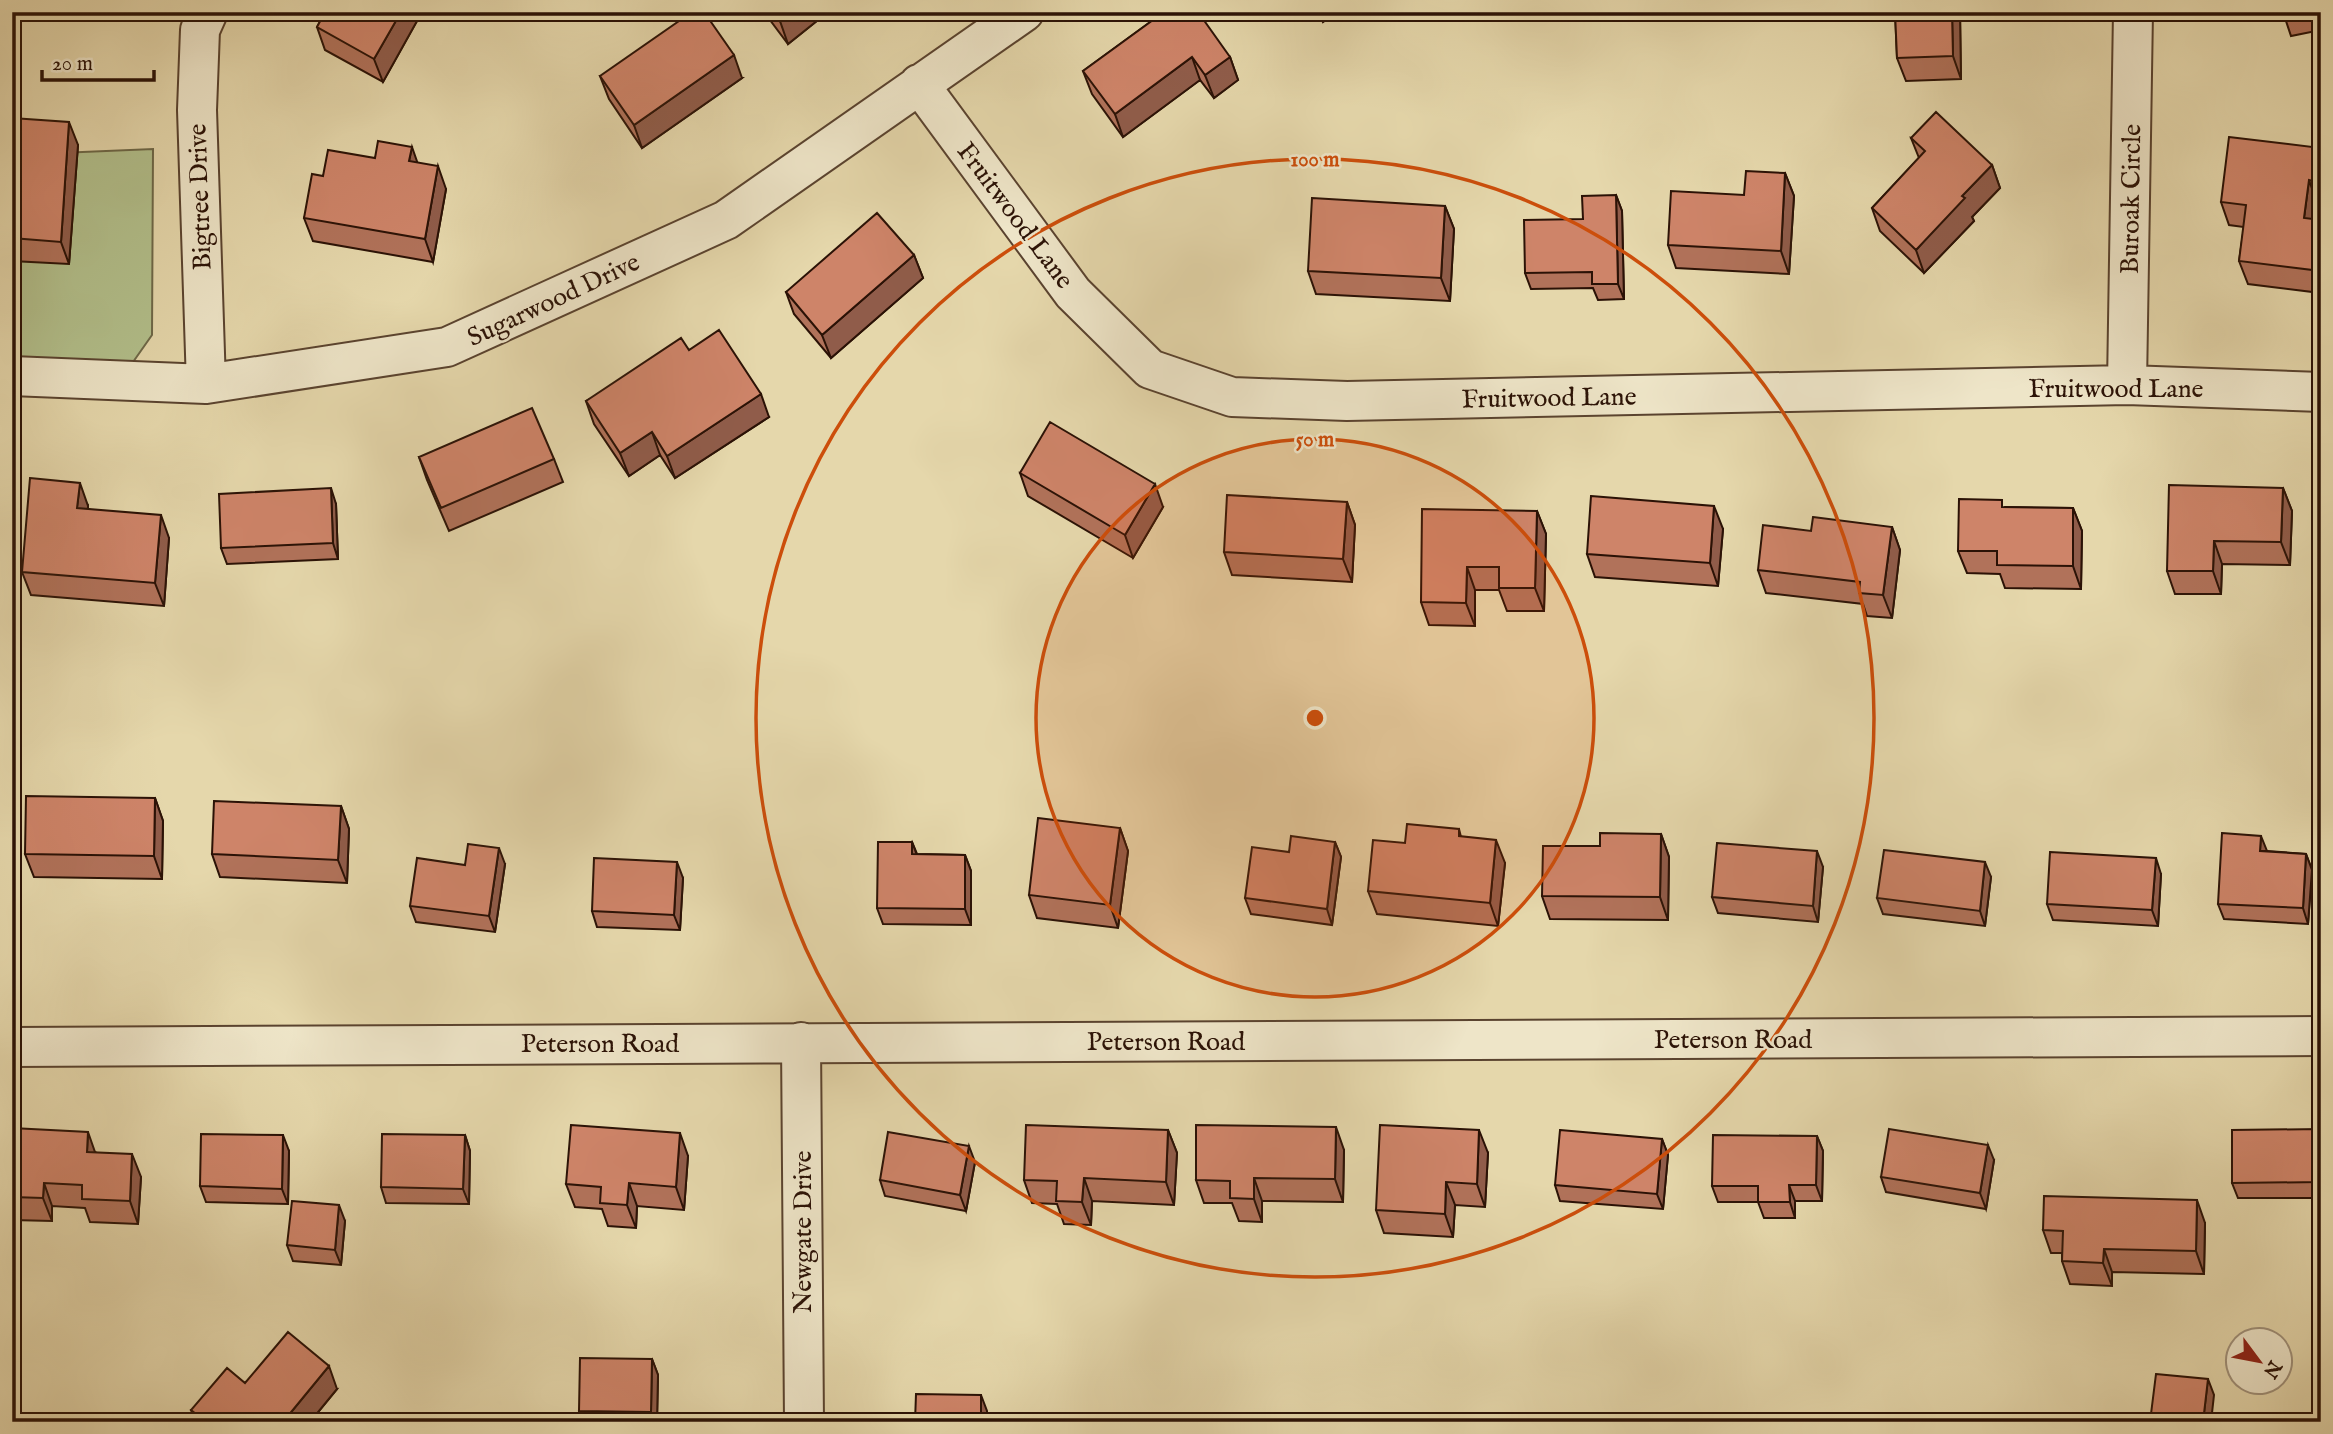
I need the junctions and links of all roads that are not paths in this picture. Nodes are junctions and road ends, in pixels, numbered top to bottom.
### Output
1 (208, 12) edge
2 (1024, 12) edge
3 (2133, 12) edge
4 (919, 84) junction
5 (12, 376) edge
6 (206, 384) junction
7 (2127, 385) junction
8 (2321, 392) edge
9 (2321, 1036) edge
10 (801, 1042) junction
11 (12, 1048) edge
12 (804, 1422) edge

1 - 6 street, Bigtree Drive
2 - 4 street, Sugarwood Drive
3 - 7 street, Buroak Circle
4 - 6 street, Sugarwood Drive
4 - 7 street, Fruitwood Lane
5 - 6 street, Sugarwood Drive
7 - 8 street, Fruitwood Lane
9 - 10 street, Peterson Road
10 - 11 street, Peterson Road
10 - 12 street, Newgate Drive

